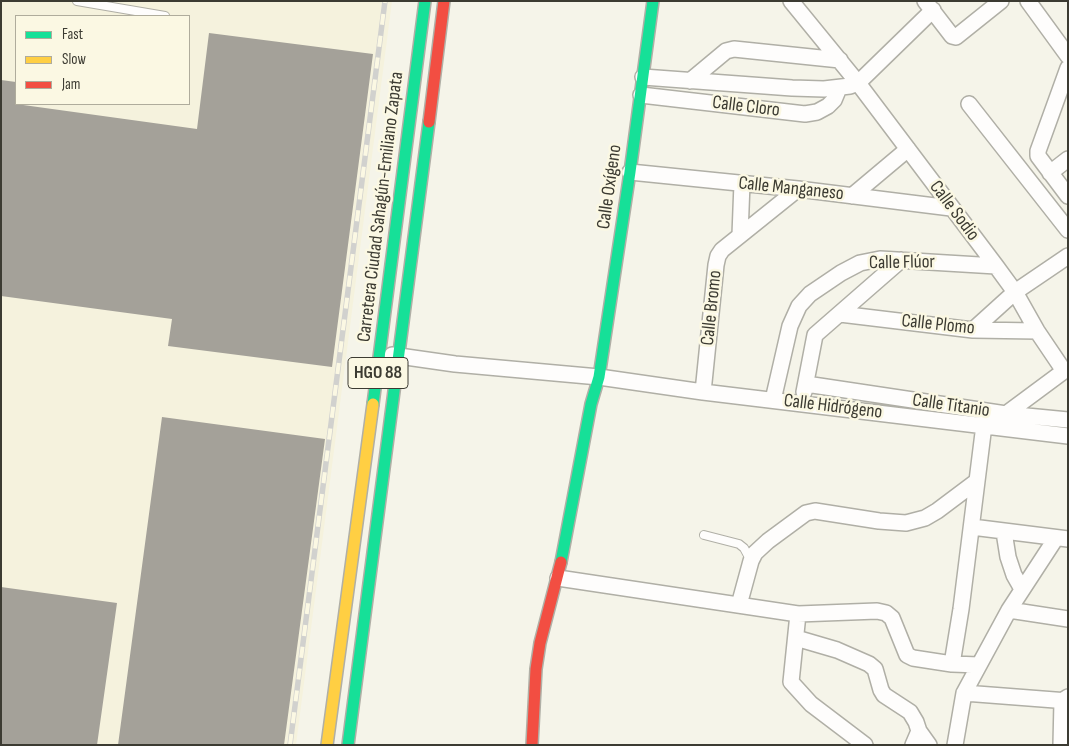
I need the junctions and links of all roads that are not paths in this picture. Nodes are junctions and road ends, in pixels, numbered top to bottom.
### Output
1 (76, 1) edge
2 (425, 1) edge
3 (444, 1) edge
4 (653, 1) edge
5 (1001, 1) edge
6 (1028, 1) edge
7 (794, 2) edge
8 (929, 6) edge
9 (159, 15) edge
10 (1068, 56) edge
11 (840, 60) junction
12 (1068, 68) edge
13 (643, 77) junction
14 (690, 81) junction
15 (858, 83) junction
16 (839, 88) junction
17 (641, 94) junction
18 (969, 104) dead end
19 (908, 150) junction
20 (1068, 159) edge
21 (630, 172) junction
22 (1050, 173) junction
23 (742, 183) junction
24 (798, 189) junction
25 (852, 196) junction
26 (1068, 196) edge
27 (952, 208) junction
28 (1068, 230) edge
29 (740, 235) junction
30 (1068, 256) edge
31 (901, 260) junction
32 (996, 266) junction
33 (1015, 292) junction
34 (840, 314) junction
35 (973, 330) junction
36 (1037, 332) junction
37 (380, 353) junction
38 (399, 356) junction
39 (599, 377) junction
40 (806, 384) junction
41 (704, 392) junction
42 (773, 400) junction
43 (801, 403) junction
44 (1006, 414) junction
45 (1068, 420) edge
46 (984, 425) junction
47 (1068, 436) edge
48 (978, 481) junction
49 (972, 527) junction
50 (1004, 532) junction
51 (704, 535) dead end
52 (1062, 538) edge
53 (751, 561) junction
54 (558, 578) junction
55 (1022, 589) junction
56 (739, 605) junction
57 (1009, 610) junction
58 (798, 614) junction
59 (1068, 619) edge
60 (796, 638) junction
61 (952, 664) junction
62 (978, 665) junction
63 (964, 693) junction
64 (1066, 700) edge
65 (916, 738) edge
66 (328, 745) edge
67 (348, 745) edge
68 (532, 745) edge
69 (865, 745) edge
70 (929, 745) edge
71 (955, 745) edge
72 (1061, 745) edge

1 - 9 lane
2 - 37 main road, Carretera Ciudad Sahagún-Emiliano Zapata / HGO 88
3 - 38 main road, Carretera Ciudad Sahagún-Emiliano Zapata / HGO 88
4 - 13 main road, Calle Oxígeno
5 - 8 street
6 - 10 street
7 - 11 street, Calle Sodio
8 - 15 street
11 - 14 street
11 - 15 street, Calle Sodio
12 - 22 street
13 - 14 street
13 - 17 main road, Calle Oxígeno
14 - 16 street
15 - 16 street
15 - 19 street, Calle Sodio
16 - 17 street, Calle Cloro
17 - 21 main road, Calle Oxígeno
18 - 28 street
19 - 25 street
19 - 27 street, Calle Sodio
20 - 22 street
21 - 23 street, Calle Manganeso
21 - 39 main road, Calle Oxígeno
22 - 26 street
23 - 24 street, Calle Manganeso
23 - 29 street
24 - 25 street, Calle Manganeso
24 - 29 street, Calle Bromo
25 - 27 street, Calle Manganeso
27 - 32 street, Calle Sodio
29 - 41 street, Calle Bromo
30 - 33 street
31 - 32 street, Calle Flúor
31 - 34 street
31 - 42 street, Calle Flúor
32 - 33 street, Calle Sodio
33 - 35 street
33 - 36 street, Calle Sodio
34 - 35 street, Calle Plomo
34 - 40 street
35 - 36 street, Calle Plomo
36 - 44 street, Calle Sodio
37 - 38 street, Calle Hidrógeno
37 - 66 main road, Carretera Ciudad Sahagún-Emiliano Zapata / HGO 88
38 - 39 street, Calle Hidrógeno
38 - 67 main road, Carretera Ciudad Sahagún-Emiliano Zapata / HGO 88
39 - 41 street, Calle Hidrógeno
39 - 54 main road, Calle Oxígeno
40 - 43 street
40 - 44 street, Calle Titanio
41 - 42 street, Calle Hidrógeno
42 - 43 street, Calle Hidrógeno
43 - 46 street, Calle Hidrógeno
44 - 45 street, Calle Titanio
46 - 47 street, Calle Hidrógeno
46 - 48 street
48 - 49 street
48 - 53 street
49 - 50 street
49 - 61 street
50 - 52 street
50 - 55 street
51 - 53 lane
52 - 55 street
53 - 56 street
54 - 56 street
54 - 68 main road, Calle Oxígeno
55 - 57 street
56 - 58 street
57 - 59 street
57 - 62 street
58 - 60 street
58 - 61 street
60 - 65 street
60 - 69 street
61 - 62 street
62 - 63 street
63 - 64 street
63 - 71 street
64 - 72 street
65 - 70 street

